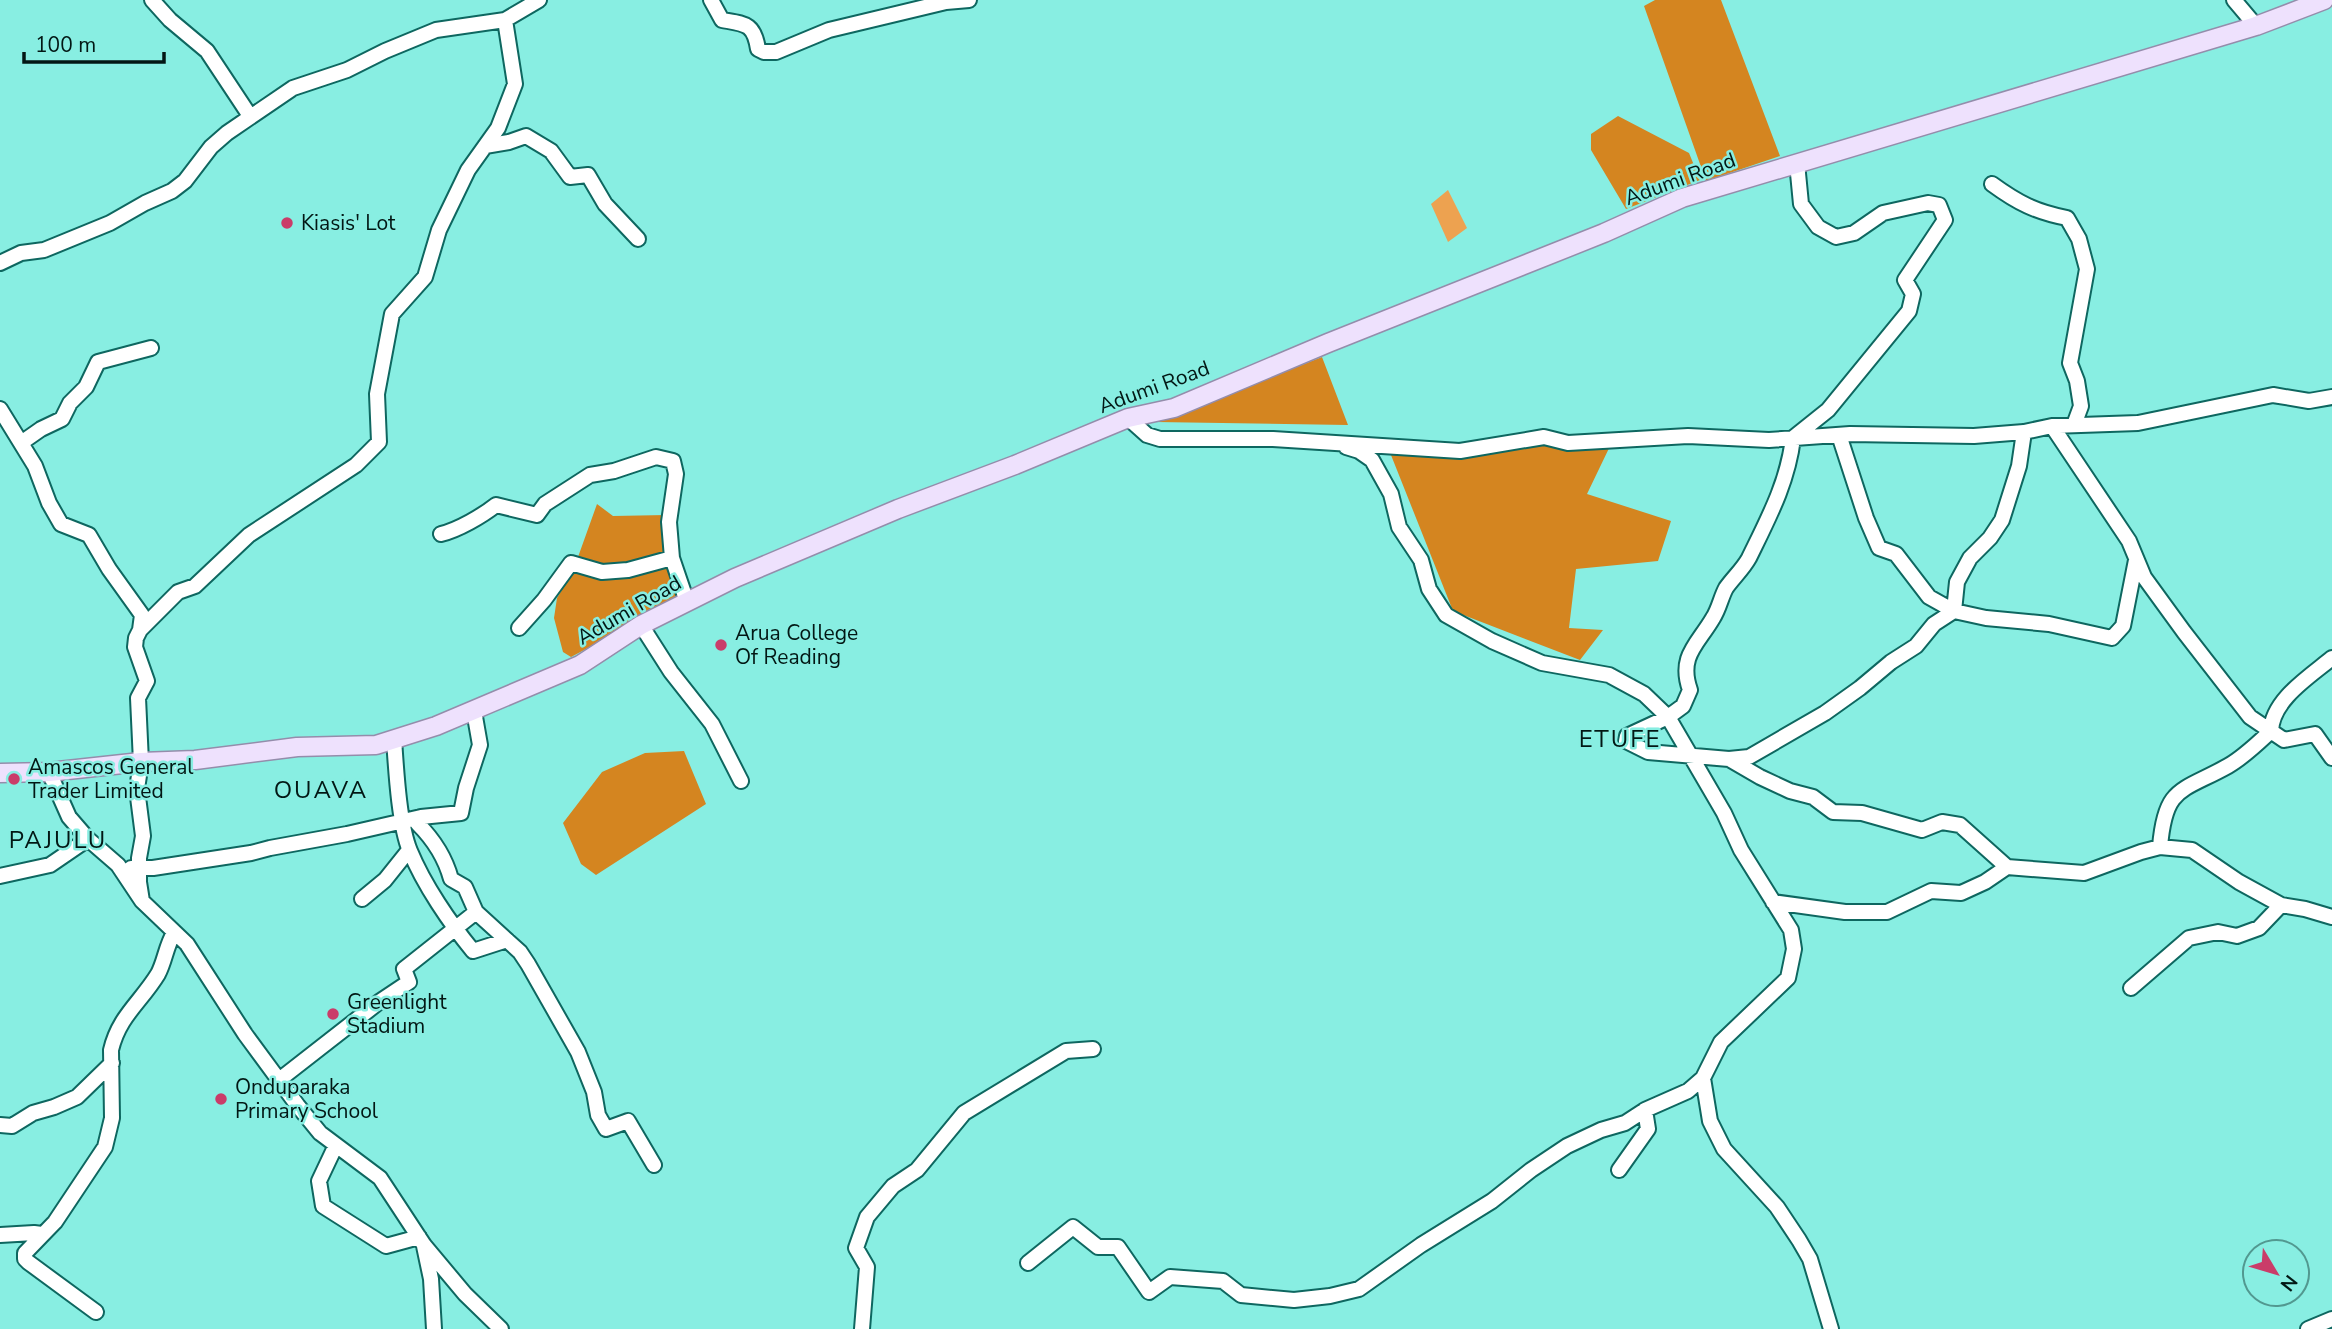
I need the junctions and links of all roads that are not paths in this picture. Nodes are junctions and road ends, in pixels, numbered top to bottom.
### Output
1 (152, 0) edge
2 (539, 0) edge
3 (711, 0) edge
4 (969, 0) edge
5 (2234, 0) edge
6 (2324, 0) edge
7 (505, 20) junction
8 (2256, 26) junction
9 (250, 116) junction
10 (485, 146) junction
11 (1797, 163) junction
12 (1992, 184) dead end
13 (638, 239) dead end
14 (0, 263) edge
15 (151, 348) dead end
16 (2332, 397) edge
17 (0, 409) edge
18 (1128, 418) junction
19 (2074, 425) junction
20 (2052, 426) junction
21 (2024, 432) junction
22 (1839, 435) junction
23 (1793, 438) junction
24 (21, 443) junction
25 (1331, 443) junction
26 (441, 534) dead end
27 (672, 558) junction
28 (2136, 559) junction
29 (687, 602) junction
30 (1954, 611) junction
31 (641, 625) junction
32 (519, 628) dead end
33 (141, 630) junction
34 (2332, 658) edge
35 (474, 711) junction
36 (1668, 717) junction
37 (2271, 731) junction
38 (394, 739) junction
39 (1691, 755) junction
40 (2332, 758) edge
41 (1730, 759) junction
42 (141, 762) junction
43 (49, 772) junction
44 (0, 773) edge
45 (741, 781) dead end
46 (421, 817) junction
47 (403, 820) junction
48 (88, 839) junction
49 (2160, 847) junction
50 (409, 850) junction
51 (118, 865) junction
52 (2007, 867) junction
53 (139, 870) junction
54 (0, 876) edge
55 (362, 899) dead end
56 (142, 901) junction
57 (1773, 902) junction
58 (2281, 905) junction
59 (476, 912) junction
60 (2332, 917) edge
61 (455, 929) junction
62 (174, 933) junction
63 (507, 940) junction
64 (2132, 988) dead end
65 (1093, 1049) dead end
66 (112, 1063) junction
67 (1703, 1078) junction
68 (279, 1080) junction
69 (1644, 1111) junction
70 (0, 1125) edge
71 (336, 1145) junction
72 (654, 1165) dead end
73 (1619, 1170) dead end
74 (42, 1234) junction
75 (0, 1236) edge
76 (421, 1241) junction
77 (1028, 1264) dead end
78 (96, 1312) dead end
79 (2332, 1319) edge
80 (434, 1329) edge
81 (501, 1329) edge
82 (862, 1329) edge
83 (1831, 1329) edge
84 (2308, 1329) edge

1 - 9 street
2 - 7 street
3 - 4 street
5 - 8 street
6 - 8 main road, Adumi Road
7 - 9 street
7 - 10 street
8 - 11 main road, Adumi Road
9 - 14 street
10 - 13 street
10 - 33 street
11 - 18 main road, Adumi Road
11 - 23 street
12 - 19 street
15 - 24 street
16 - 19 street
17 - 24 street
18 - 25 street
18 - 29 main road, Adumi Road
19 - 20 street
20 - 21 street
20 - 28 street
21 - 22 street
21 - 30 street
22 - 23 street
22 - 30 street
23 - 25 street
23 - 36 street
24 - 33 street
25 - 36 street
26 - 27 street
27 - 29 street
27 - 32 street
28 - 30 street
28 - 37 street
29 - 31 main road, Adumi Road
30 - 41 street
31 - 35 main road, Adumi Road
31 - 45 street
33 - 42 street
34 - 37 street
35 - 38 main road, Adumi Road
35 - 46 street
36 - 39 street
36 - 39 street
37 - 40 street
37 - 49 street
38 - 42 main road, Adumi Road
38 - 47 street
39 - 41 street
39 - 57 street
41 - 52 street
42 - 43 main road, Adumi Road
42 - 53 street
43 - 44 main road, Adumi Road
43 - 48 street
46 - 47 street
46 - 59 street
47 - 50 street
47 - 53 street
48 - 51 street
48 - 54 street
49 - 52 street
49 - 58 street
50 - 55 street
50 - 61 street
51 - 53 street
51 - 56 street
52 - 57 street
53 - 56 street
56 - 62 street
57 - 67 street
58 - 60 street
58 - 64 street
59 - 61 street
59 - 63 street
61 - 63 street
61 - 68 street
62 - 66 street
62 - 68 street
63 - 72 street
65 - 82 street
66 - 70 street
66 - 74 street
67 - 69 street
67 - 83 street
68 - 71 street
69 - 73 street
69 - 77 street
71 - 76 street
71 - 76 street
74 - 75 street
74 - 78 street
76 - 80 street
76 - 81 street
79 - 84 street

